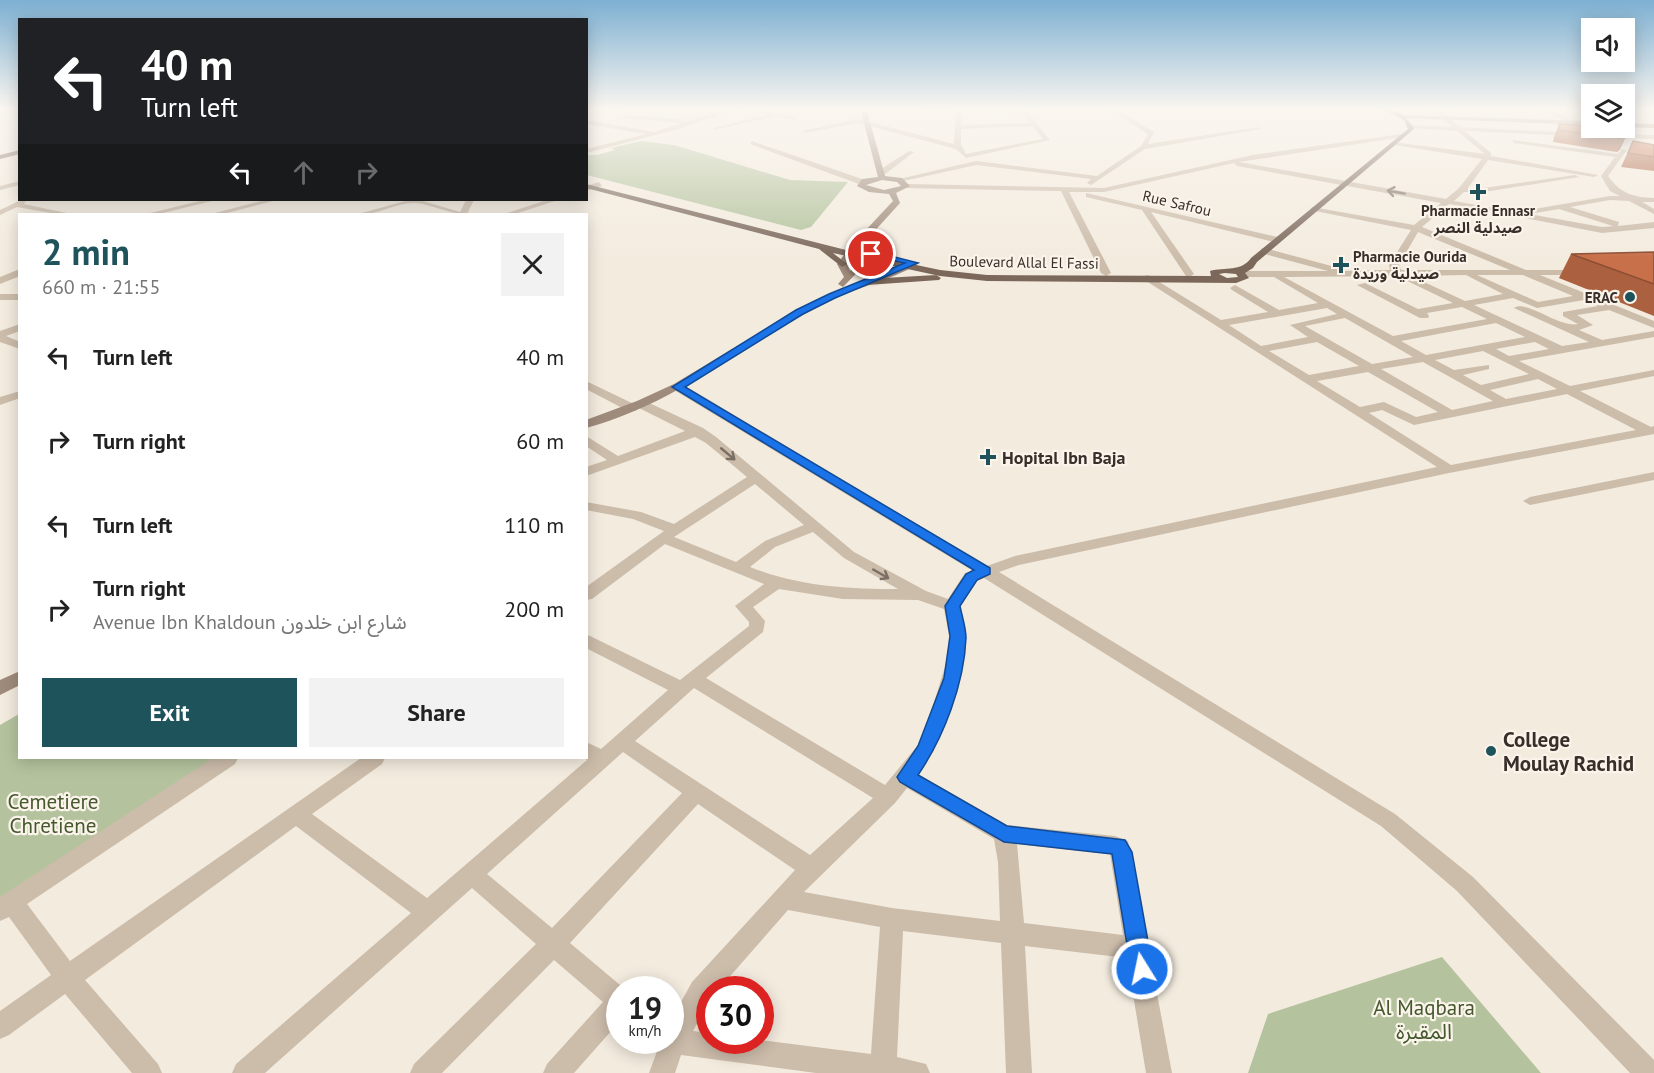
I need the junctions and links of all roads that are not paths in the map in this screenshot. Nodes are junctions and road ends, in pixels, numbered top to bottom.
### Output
1 (795, 158) edge
2 (877, 158) edge
3 (904, 158) edge
4 (969, 158) edge
5 (1127, 158) edge
6 (1254, 158) edge
7 (1376, 158) edge
8 (1487, 158) edge
9 (1494, 158) edge
10 (1619, 158) edge
11 (1228, 162) junction
12 (976, 164) junction
13 (882, 176) junction
14 (1594, 176) junction
15 (1605, 177) junction
16 (1097, 178) junction
17 (899, 180) junction
18 (862, 182) junction
19 (1344, 183) junction
20 (18, 184) edge
21 (590, 185) edge
22 (906, 186) junction
23 (0, 188) edge
24 (1462, 190) junction
25 (1068, 191) junction
26 (1082, 191) junction
27 (891, 192) junction
28 (1627, 197) junction
29 (1654, 200) edge
30 (25, 201) edge
31 (208, 201) edge
32 (269, 201) edge
33 (410, 201) edge
34 (417, 201) edge
35 (551, 201) edge
36 (1449, 202) junction
37 (194, 204) junction
38 (17, 205) junction
39 (1558, 207) junction
40 (1145, 209) junction
41 (1315, 209) junction
42 (1654, 212) edge
43 (0, 213) edge
44 (61, 213) edge
45 (154, 213) edge
46 (217, 213) edge
47 (224, 213) edge
48 (366, 213) edge
49 (456, 213) edge
50 (511, 213) edge
51 (1516, 214) junction
52 (1654, 225) edge
53 (1416, 228) junction
54 (1630, 229) junction
55 (1278, 240) junction
56 (818, 246) junction
57 (850, 251) junction
58 (1264, 251) junction
59 (868, 256) junction
60 (1254, 260) junction
61 (842, 264) junction
62 (910, 265) junction
63 (1596, 272) edge
64 (18, 273) edge
65 (1106, 273) junction
66 (1464, 273) junction
67 (1526, 273) junction
68 (1190, 274) junction
69 (1219, 274) junction
70 (1400, 274) junction
71 (1242, 275) junction
72 (1270, 276) junction
73 (969, 277) junction
74 (1145, 277) junction
75 (849, 278) junction
76 (1359, 280) junction
77 (0, 281) edge
78 (867, 282) junction
79 (1235, 288) dead end
80 (1515, 295) junction
81 (832, 296) junction
82 (0, 297) edge
83 (18, 297) edge
84 (1584, 297) junction
85 (1497, 298) junction
86 (1464, 304) junction
87 (1327, 305) junction
88 (1537, 305) junction
89 (1609, 307) junction
90 (1520, 308) junction
91 (1417, 312) junction
92 (1273, 315) junction
93 (1346, 315) junction
94 (1545, 319) junction
95 (1497, 320) junction
96 (1219, 324) junction
97 (1295, 325) junction
98 (1654, 325) edge
99 (1510, 326) junction
100 (18, 328) edge
101 (1450, 328) junction
102 (1569, 329) junction
103 (1648, 335) edge
104 (0, 336) edge
105 (1320, 338) junction
106 (1537, 338) junction
107 (1390, 340) junction
108 (1654, 340) edge
109 (1599, 343) junction
110 (10, 345) edge
111 (1486, 348) junction
112 (1260, 349) junction
113 (1561, 350) junction
114 (1424, 359) junction
115 (1509, 359) junction
116 (1485, 367) dead end
117 (1371, 369) junction
118 (1452, 374) junction
119 (1541, 375) junction
120 (1651, 376) edge
121 (1308, 379) junction
122 (588, 385) edge
123 (678, 387) junction
124 (1478, 389) junction
125 (1571, 389) junction
126 (18, 395) edge
127 (0, 400) edge
128 (1505, 403) junction
129 (637, 406) junction
130 (1359, 411) junction
131 (1450, 414) junction
132 (588, 423) edge
133 (698, 431) junction
134 (1652, 431) edge
135 (588, 441) edge
136 (617, 461) junction
137 (1449, 469) junction
138 (588, 471) edge
139 (1654, 476) edge
140 (756, 477) junction
141 (1530, 501) dead end
142 (588, 506) edge
143 (604, 509) junction
144 (588, 519) edge
145 (813, 527) junction
146 (669, 535) junction
147 (738, 568) junction
148 (985, 571) junction
149 (776, 583) junction
150 (588, 594) edge
151 (920, 595) junction
152 (952, 606) junction
153 (588, 641) edge
154 (18, 678) edge
155 (687, 684) junction
156 (0, 688) edge
157 (622, 742) junction
158 (595, 754) edge
159 (226, 759) edge
160 (374, 759) edge
161 (906, 777) junction
162 (696, 792) junction
163 (888, 797) junction
164 (296, 814) junction
165 (1004, 834) junction
166 (811, 868) junction
167 (473, 875) junction
168 (784, 899) junction
169 (6, 906) edge
170 (428, 912) junction
171 (892, 919) junction
172 (1012, 931) junction
173 (552, 945) junction
174 (1138, 948) junction
175 (68, 977) junction
176 (606, 989) edge
177 (606, 1017) edge
178 (684, 1020) edge
179 (0, 1026) edge
180 (684, 1044) edge
181 (668, 1054) edge
182 (883, 1071) edge
183 (149, 1073) edge
184 (244, 1073) edge
185 (423, 1073) edge
186 (556, 1073) edge
187 (662, 1073) edge
188 (917, 1073) edge
189 (1019, 1073) edge
190 (1159, 1073) edge
191 (1648, 1073) edge

1 - 18 street
2 - 13 street
3 - 13 street
4 - 12 street
5 - 16 street
6 - 11 street
7 - 19 main road
8 - 24 street
9 - 14 street
10 - 15 street
11 - 19 street
11 - 26 street
12 - 16 street
12 - 17 street
13 - 17 street
13 - 18 street
14 - 15 street
14 - 24 street
15 - 28 street
16 - 26 street
17 - 22 street
18 - 27 street
36 -> 19 street
19 - 41 main road
20 - 23 street
21 - 56 main road, Boulevard Allal El Fassi
21 - 57 main road, Boulevard Allal El Fassi
22 - 25 street
22 - 27 street
24 - 36 street
25 - 26 street
25 - 40 street, Rue Safrou
25 - 65 street
27 - 57 street
28 - 29 street
28 - 39 street
28 - 42 street
30 - 38 street
31 - 37 street
32 - 47 street
33 - 48 street
34 - 49 street
35 - 50 street
36 - 51 street
36 - 53 street
37 - 45 street
37 - 46 street
38 - 43 street
38 - 44 street
39 - 51 street
39 - 54 street
40 - 55 street, Rue Safrou
40 - 68 street
41 - 53 street
41 - 55 main road
51 - 54 street
52 - 54 street
53 - 67 street
53 - 70 street
55 - 58 main road
56 - 57 main road, Boulevard Allal El Fassi
56 - 61 main road
57 - 59 main road, Boulevard Allal El Fassi
57 - 61 street
58 - 60 main road
58 - 76 street
59 - 62 main road, Boulevard Allal El Fassi
59 - 75 street
60 - 69 main road
60 - 71 main road
61 - 75 street
62 - 65 main road, Boulevard Allal El Fassi
62 - 73 main road, Boulevard Allal El Fassi
62 - 78 street
63 - 67 street
64 - 77 street
65 - 68 main road, Boulevard Allal El Fassi
66 - 67 street
66 - 70 street
66 - 80 street
67 - 84 street
68 - 69 main road, Boulevard Allal El Fassi
69 - 71 main road
69 - 74 main road, Boulevard Allal El Fassi
70 - 76 street
70 - 86 street
71 - 72 street
72 - 76 street
72 - 87 street
73 - 74 main road, Boulevard Allal El Fassi
73 - 78 main road
74 - 96 street
75 - 81 street
76 - 91 street
78 - 81 street
79 - 92 street
80 - 85 street
80 - 88 street
81 - 123 street
82 - 83 street
84 - 88 street
84 - 89 street
85 - 86 street
85 - 90 street
86 - 91 street
86 - 95 street
87 - 92 street
87 - 93 street
88 - 90 street
89 - 98 street
89 - 102 street
90 - 94 street
91 - 101 street
92 - 96 street
92 - 97 street
93 - 97 street
93 - 107 street
94 - 99 street
94 - 102 street
95 - 99 street
95 - 101 street
96 - 112 street
97 - 105 street
99 - 106 street
100 - 104 street
101 - 107 street
102 - 109 street
103 - 108 street
103 - 109 street
104 - 110 street
105 - 112 street
105 - 117 street
106 - 111 street
106 - 113 street
107 - 114 street
109 - 113 street
111 - 114 street
111 - 115 street
112 - 121 street
113 - 115 street
114 - 117 street
114 - 118 street
115 - 119 street
116 - 118 street
117 - 121 street
117 - 131 street
118 - 124 street
119 - 124 street
119 - 125 street
120 - 125 street
121 - 130 street
122 - 129 street
123 - 129 street
123 - 148 street
124 - 128 street
125 - 128 street
125 - 134 street
126 - 127 street
128 - 131 street
129 - 132 street
129 - 133 street
130 - 131 street
130 - 137 street
133 - 136 street
133 -> 140 street
134 - 137 street
135 - 136 street
136 - 138 street
137 - 148 street
139 - 141 street
140 - 145 street
140 - 146 street
142 - 143 street
143 - 144 street
143 - 146 street
145 - 147 street
145 -> 151 street
146 - 147 street
146 - 150 street
147 - 149 street
148 - 152 street
148 - 191 street
149 - 151 street
149 - 155 street
151 - 152 street
152 - 161 street
153 - 155 street
154 - 156 street
155 - 157 street
155 - 163 street
157 - 158 street
157 - 162 street
158 - 167 street
159 - 169 street
160 - 164 street
161 - 163 street
161 - 165 street
162 - 166 street
162 - 173 street
163 - 166 street
164 - 170 street
164 - 175 street
165 - 172 street
165 - 174 street
166 - 168 street
167 - 170 street
167 - 173 street
168 - 171 street
168 - 178 street
169 - 175 street
170 - 184 street
171 - 172 street
171 - 182 street
172 - 174 street
172 - 189 street
173 - 176 street
173 - 185 street
174 - 190 street
175 - 179 street
175 - 183 street
177 - 186 street
180 - 182 street
181 - 187 street
182 - 188 street

